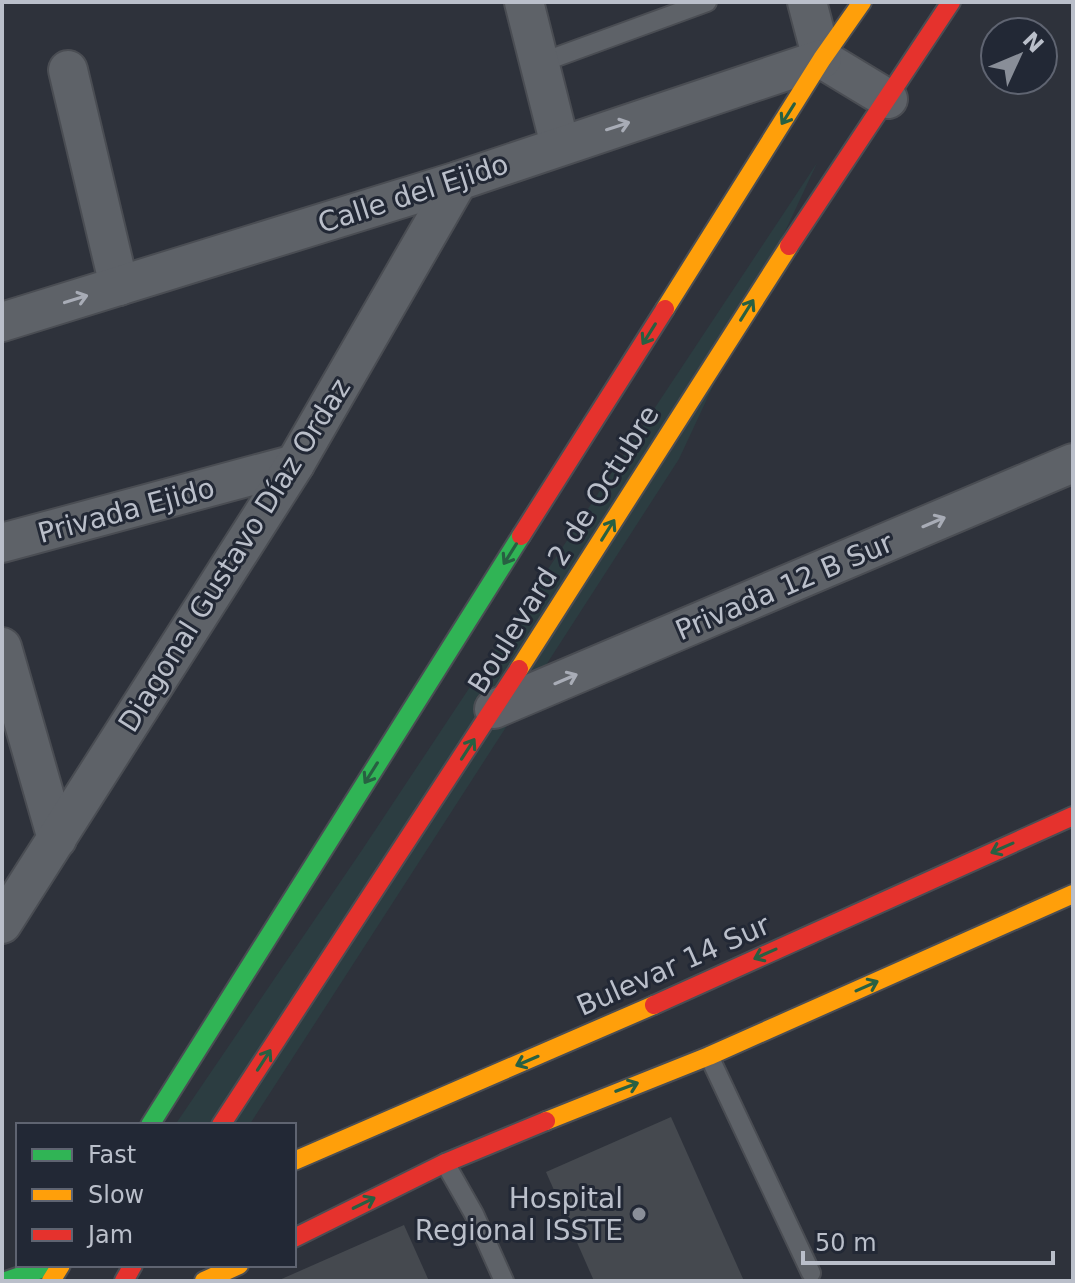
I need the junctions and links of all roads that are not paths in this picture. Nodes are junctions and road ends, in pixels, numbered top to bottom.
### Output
1 (524, 2) edge
2 (707, 2) edge
3 (807, 2) edge
4 (862, 2) edge
5 (951, 2) edge
6 (822, 59) junction
7 (540, 63) junction
8 (68, 70) dead end
9 (888, 99) junction
10 (560, 145) junction
11 (458, 181) junction
12 (119, 286) junction
13 (2, 322) edge
14 (1073, 463) edge
15 (295, 464) junction
16 (2, 543) edge
17 (2, 647) edge
18 (494, 709) junction
19 (1073, 816) edge
20 (57, 839) junction
21 (1073, 894) edge
22 (2, 924) edge
23 (709, 1056) junction
24 (151, 1123) edge
25 (222, 1123) edge
26 (296, 1160) edge
27 (445, 1163) junction
28 (296, 1237) edge
29 (46, 1267) edge
30 (231, 1272) edge
31 (811, 1273) dead end
32 (6, 1281) edge
33 (204, 1281) edge
34 (504, 1281) edge

1 - 7 street
2 - 7 lane
3 - 6 street
4 - 6 main road, Boulevard 2 de Octubre
5 - 9 main road, Boulevard 2 de Octubre
6 - 9 street
10 -> 6 street, Calle del Ejido
6 -> 24 main road, Boulevard 2 de Octubre
7 - 10 street
8 - 12 street
18 -> 9 main road, Boulevard 2 de Octubre
10 - 11 street, Calle del Ejido
11 - 12 street, Calle del Ejido
11 - 15 street, Diagonal Gustavo Díaz Ordaz
13 -> 12 street, Calle del Ejido
18 -> 14 street, Privada 12 B Sur
15 - 16 street, Privada Ejido
15 - 20 street, Diagonal Gustavo Díaz Ordaz
17 - 20 street
25 -> 18 main road, Boulevard 2 de Octubre
19 -> 26 main road, Bulevar 14 Sur
20 - 22 street, Diagonal Gustavo Díaz Ordaz
23 -> 21 main road
27 -> 23 main road
23 - 31 lane
28 -> 27 main road
27 - 34 lane
29 - 32 main road
30 - 33 main road

